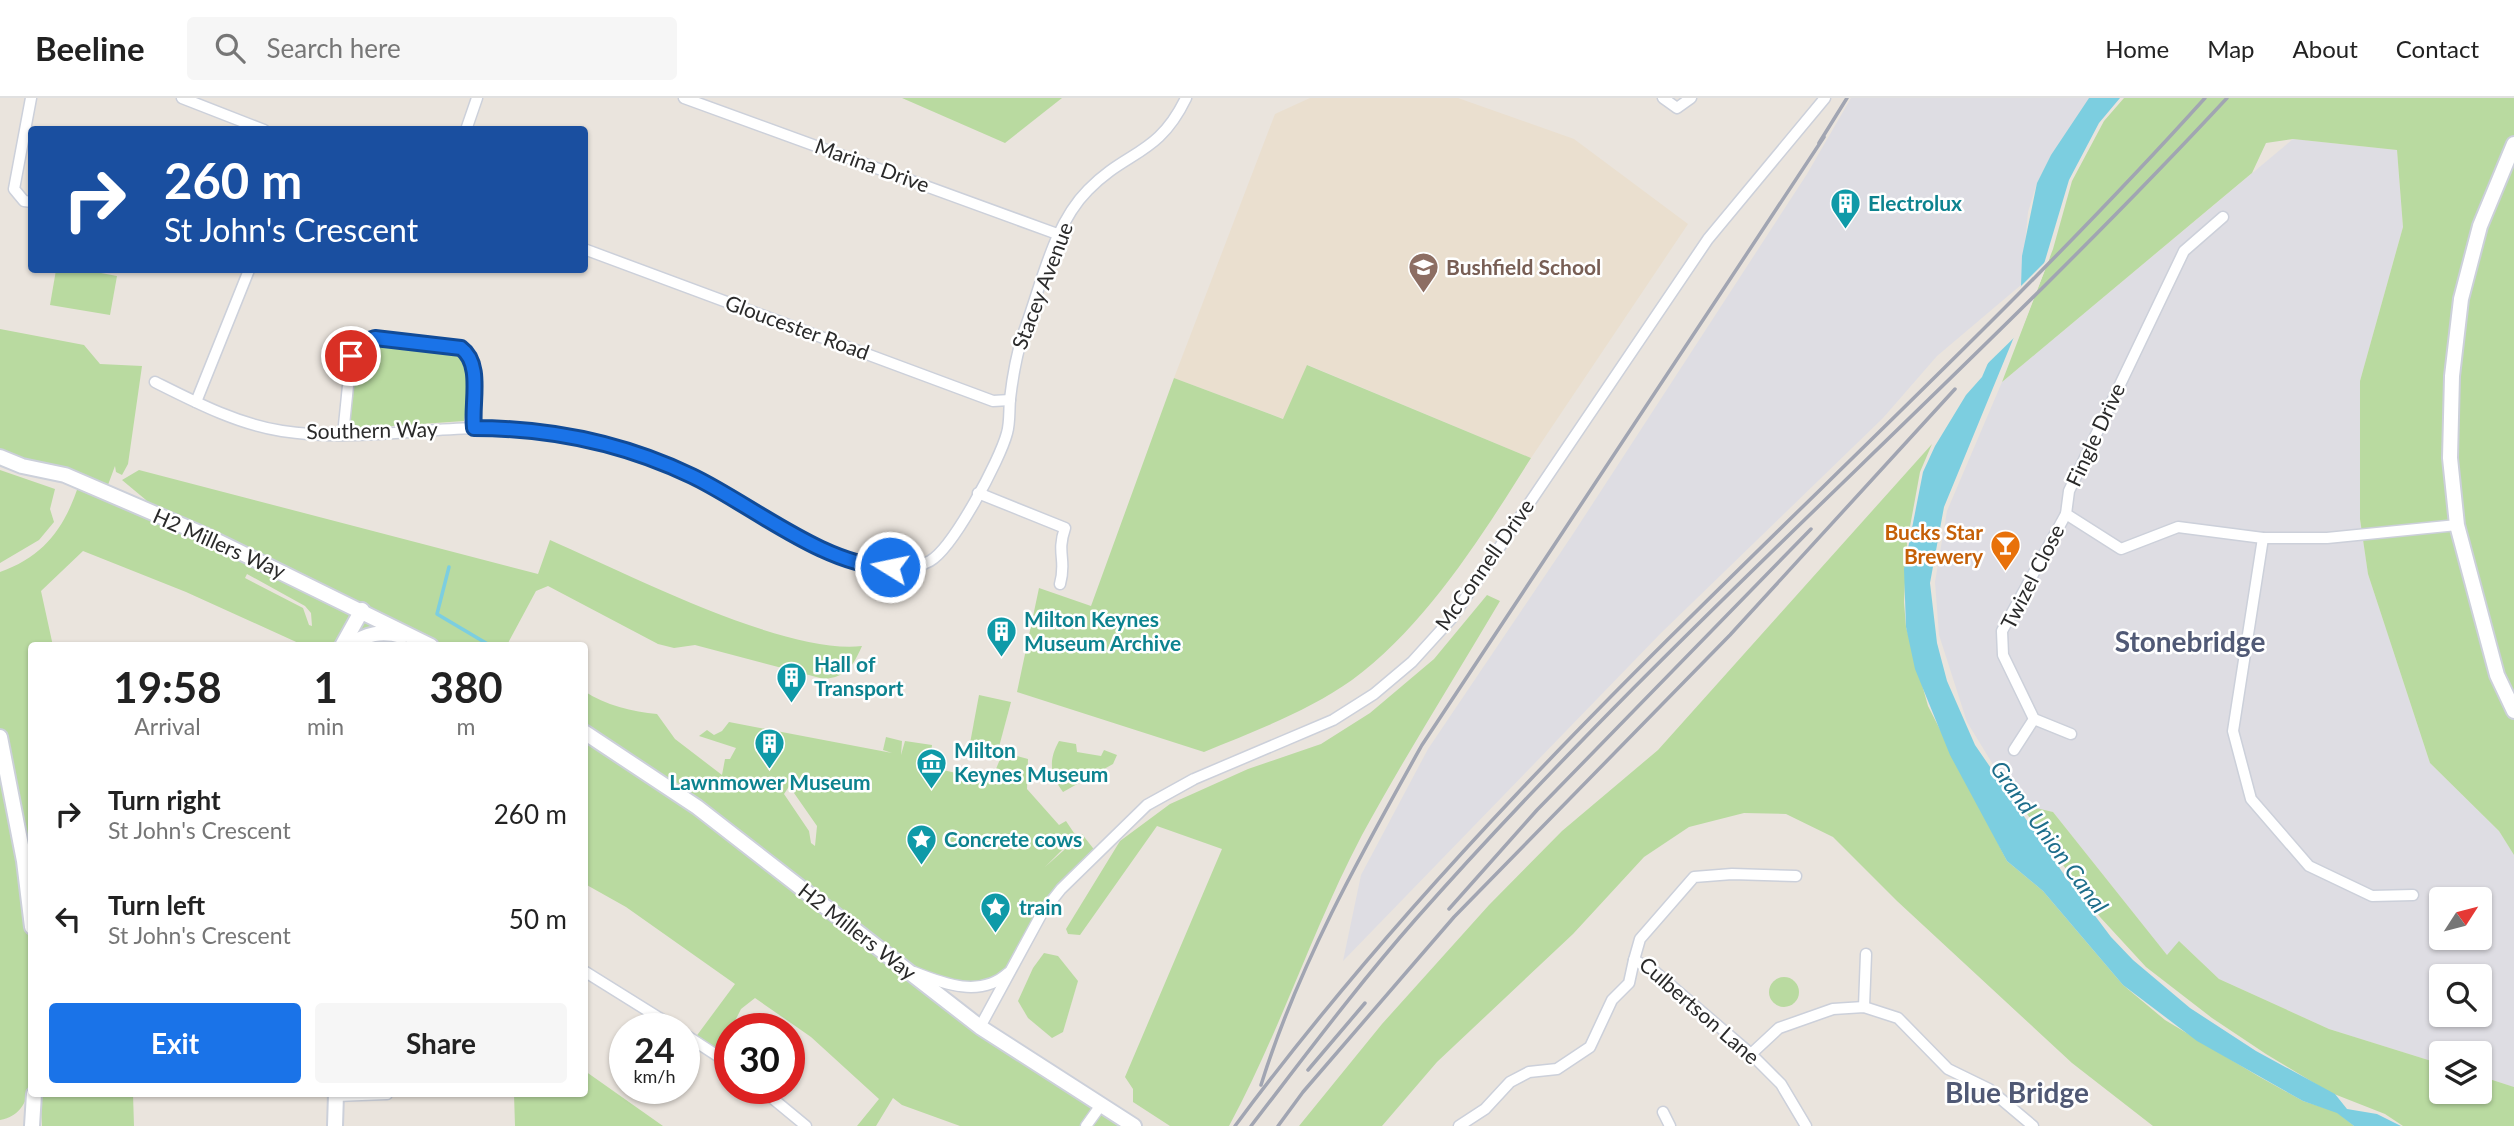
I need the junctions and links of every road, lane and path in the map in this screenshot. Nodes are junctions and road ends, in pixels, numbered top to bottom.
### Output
1 (31, 98) edge
2 (182, 98) edge
3 (477, 98) edge
4 (684, 98) edge
5 (1186, 98) edge
6 (1663, 98) edge
7 (1692, 98) edge
8 (1825, 98) edge
9 (254, 126) edge
10 (467, 126) edge
11 (2514, 144) edge
12 (28, 202) edge
13 (2223, 217) dead end
14 (1060, 234) junction
15 (588, 250) edge
16 (248, 273) edge
17 (155, 382) dead end
18 (1010, 400) junction
19 (196, 402) junction
20 (474, 428) junction
21 (343, 435) junction
22 (0, 457) edge
23 (978, 493) junction
24 (2066, 514) junction
25 (2457, 524) junction
26 (2263, 538) junction
27 (1060, 584) dead end
28 (362, 610) junction
29 (347, 642) edge
30 (353, 642) edge
31 (420, 642) edge
32 (423, 642) edge
33 (2514, 711) edge
34 (2034, 719) junction
35 (2071, 734) dead end
36 (588, 735) edge
37 (0, 737) edge
38 (2014, 750) dead end
39 (1796, 876) dead end
40 (28, 894) edge
41 (2413, 895) dead end
42 (1866, 954) dead end
43 (1633, 960) junction
44 (1016, 966) junction
45 (901, 967) junction
46 (588, 973) edge
47 (1864, 1007) junction
48 (651, 1013) edge
49 (981, 1027) junction
50 (1751, 1054) junction
51 (34, 1097) edge
52 (336, 1097) edge
53 (779, 1104) edge
54 (1101, 1104) junction
55 (1663, 1112) dead end
56 (32, 1126) edge
57 (335, 1126) edge
58 (806, 1126) edge
59 (1086, 1126) edge
60 (1134, 1126) edge
61 (1459, 1126) edge
62 (1671, 1126) edge
63 (1806, 1126) edge
64 (2034, 1126) edge

1 - 12 street
2 - 9 street
3 - 10 street
4 - 14 street, Marina Drive
5 - 14 street, Stacey Avenue
6 - 7 street
8 - 44 street, McConnell Drive
11 - 25 street
13 - 24 street, Fingle Drive
14 - 18 street, Stacey Avenue
15 - 18 street, Gloucester Road
16 - 19 street
17 - 19 street, Southern Way
18 - 23 street, Southern Way
19 - 21 street, Southern Way
20 - 21 street, Southern Way
20 - 21 street
20 - 23 street, Southern Way
22 - 28 street, H2 Millers Way
23 - 27 street
24 - 26 street, Fingle Drive
24 - 34 street, Twizel Close
25 - 26 street, Fingle Drive
25 - 33 street
26 - 41 street
28 - 29 street
28 - 32 street, H2 Millers Way
30 - 31 street
34 - 35 street
34 - 38 street
36 - 45 street, H2 Millers Way
37 - 40 street
39 - 43 street, Culbertson Lane
42 - 47 street
43 - 50 street, Culbertson Lane
43 - 61 street
44 - 45 street
44 - 49 street, McConnell Drive
45 - 49 street, H2 Millers Way
46 - 48 street
47 - 50 street
47 - 64 street
49 - 54 street, H2 Millers Way
50 - 63 street, Culbertson Lane
51 - 56 street
52 - 57 street
53 - 58 street
54 - 59 street
54 - 60 street, H2 Millers Way
55 - 62 street

